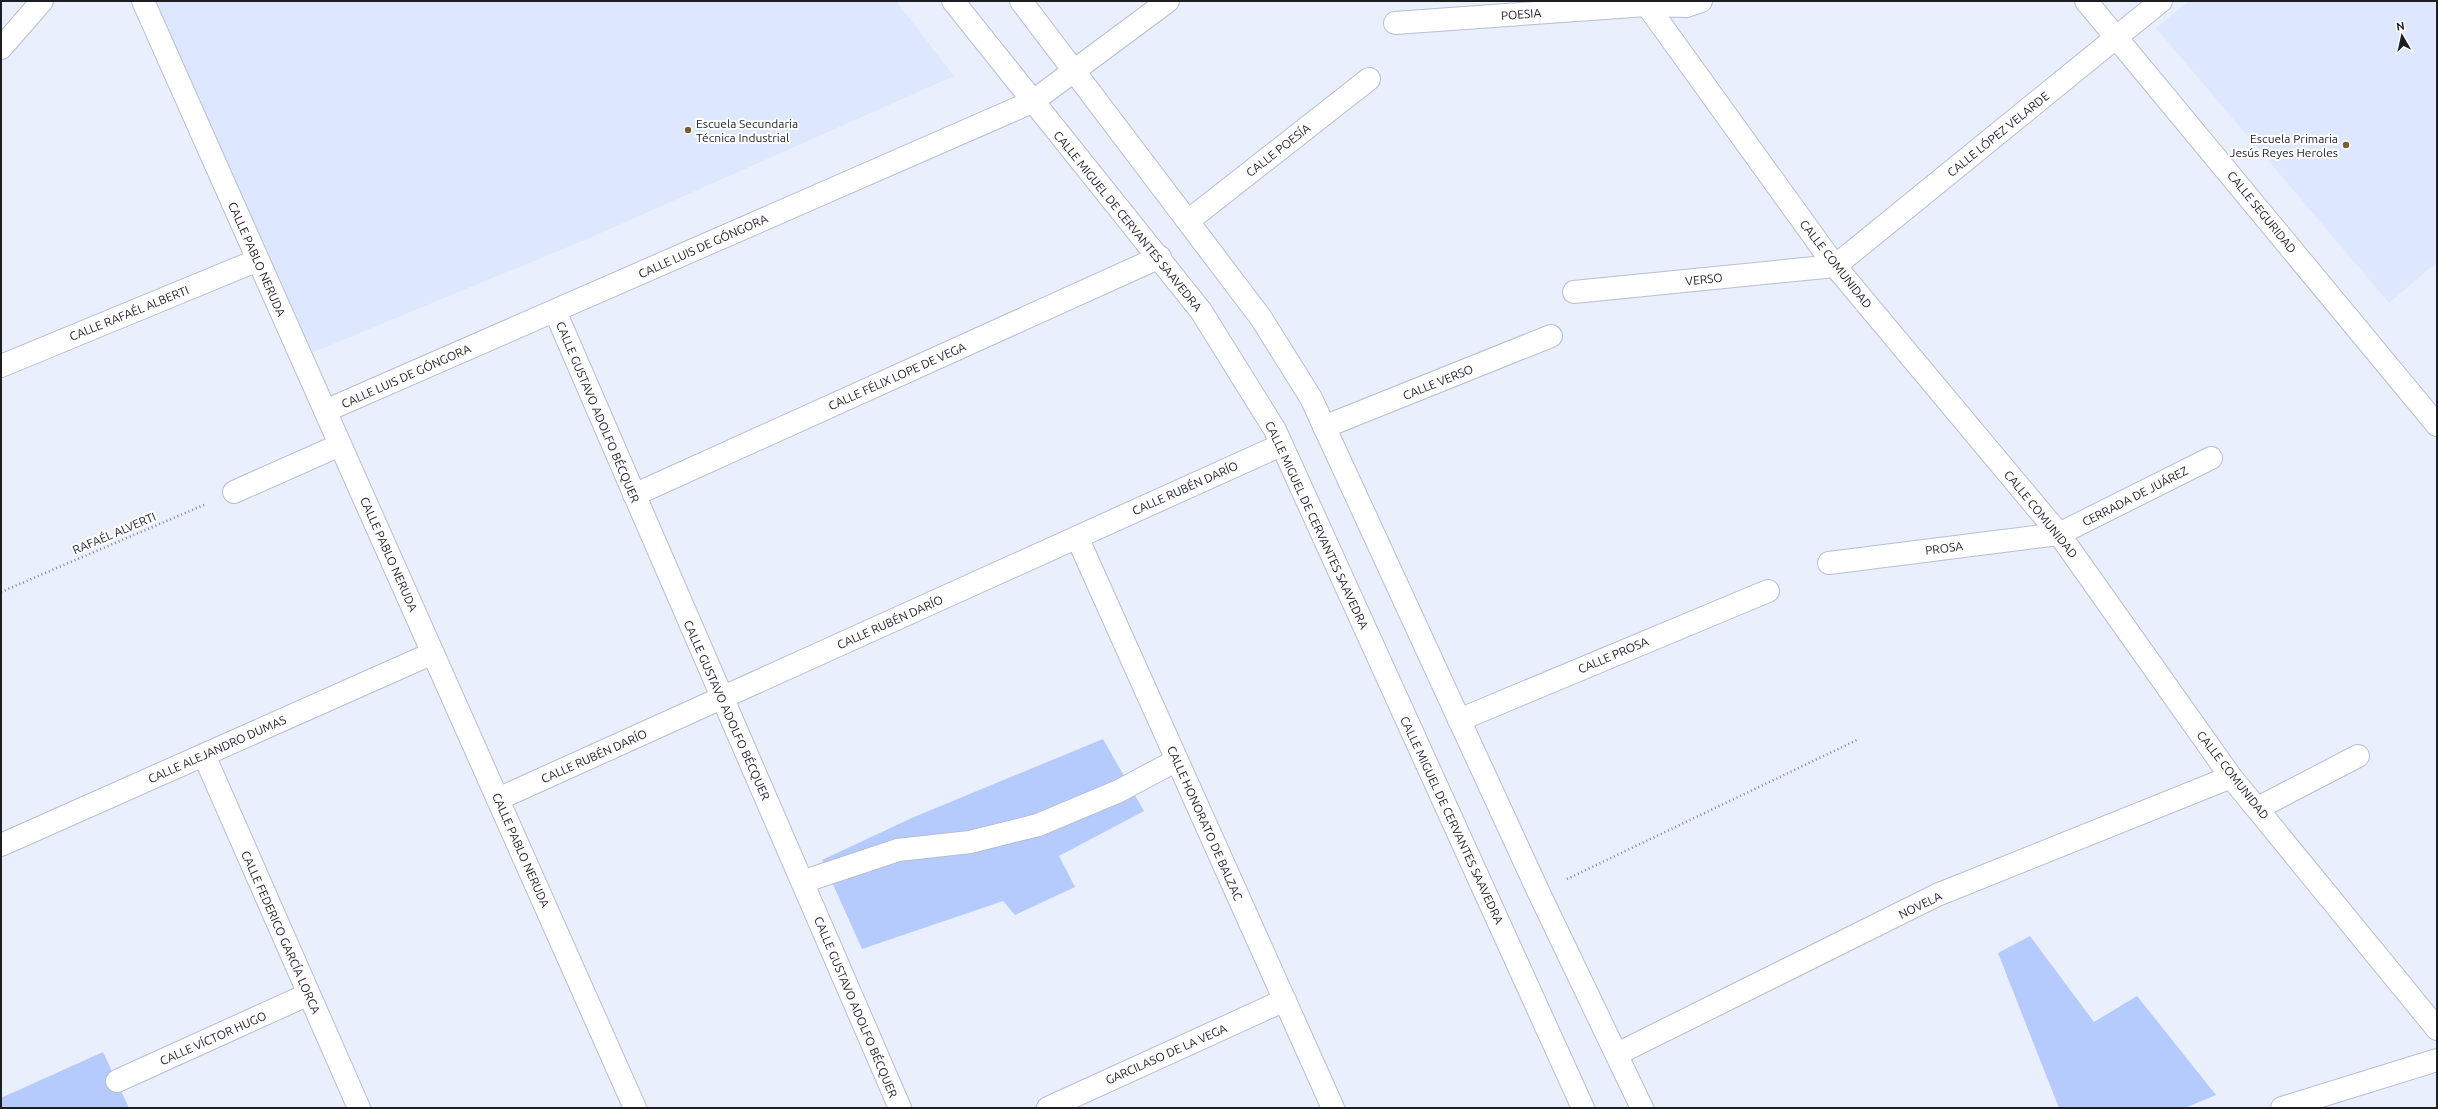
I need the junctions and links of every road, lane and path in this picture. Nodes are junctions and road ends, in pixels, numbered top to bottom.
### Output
1 (42, 1) edge
2 (143, 1) edge
3 (953, 1) edge
4 (1020, 1) edge
5 (1168, 1) edge
6 (1701, 1) edge
7 (2086, 1) edge
8 (2161, 1) edge
9 (1645, 3) edge
10 (1396, 23) dead end
11 (2118, 37) junction
12 (1, 48) edge
13 (1075, 72) junction
14 (1369, 79) dead end
15 (1032, 102) junction
16 (1188, 220) junction
17 (1160, 257) junction
18 (258, 260) junction
19 (1835, 266) junction
20 (1574, 292) dead end
21 (555, 311) junction
22 (1551, 336) dead end
23 (1, 366) edge
24 (326, 411) junction
25 (2437, 425) edge
26 (1324, 427) junction
27 (340, 445) junction
28 (1281, 445) junction
29 (2211, 458) dead end
30 (234, 492) joint
31 (634, 495) junction
32 (2059, 534) junction
33 (1077, 537) junction
34 (1829, 563) dead end
35 (1768, 591) dead end
36 (1, 592) edge
37 (433, 653) junction
38 (722, 698) junction
39 (1458, 720) junction
40 (1859, 739) dead end
41 (204, 755) junction
42 (2358, 756) dead end
43 (1177, 760) junction
44 (2231, 776) junction
45 (498, 799) junction
46 (2258, 808) junction
47 (1, 845) edge
48 (802, 882) junction
49 (1538, 892) junction
50 (309, 994) junction
51 (1285, 1000) junction
52 (2437, 1029) edge
53 (1617, 1054) junction
54 (2437, 1060) edge
55 (117, 1081) dead end
56 (359, 1108) edge
57 (635, 1108) edge
58 (900, 1108) edge
59 (1048, 1108) edge
60 (1333, 1108) edge
61 (1583, 1108) edge
62 (1642, 1108) edge
63 (2282, 1108) edge

1 - 12 street
2 - 18 street, CALLE PABLO NERUDA
3 - 15 street, CALLE MIGUEL DE CERVANTES SAAVEDRA
4 - 13 street
5 - 13 street, CALLE LUIS DE GÓNGORA
6 - 9 street, POESIA
7 - 11 street, CALLE SEGURIDAD
8 - 11 street, CALLE LÓPEZ VELARDE
9 - 10 street, POESIA
9 - 19 street, CALLE COMUNIDAD
11 - 19 street, CALLE LÓPEZ VELARDE
11 - 25 street, CALLE SEGURIDAD
13 - 15 street, CALLE LUIS DE GÓNGORA
13 - 16 street
14 - 16 street, CALLE POESÍA
15 - 17 street, CALLE MIGUEL DE CERVANTES SAAVEDRA
15 - 21 street, CALLE LUIS DE GÓNGORA
16 - 26 street
17 - 28 street, CALLE MIGUEL DE CERVANTES SAAVEDRA
17 - 31 street, CALLE FÉLIX LOPE DE VEGA
18 - 23 street, CALLE RAFAÉL ALBERTI
18 - 24 street, CALLE PABLO NERUDA
19 - 20 street, VERSO
19 - 32 street, CALLE COMUNIDAD
21 - 24 street, CALLE LUIS DE GÓNGORA
21 - 31 street, CALLE GUSTAVO ADOLFO BÉCQUER
22 - 26 street, CALLE VERSO
24 - 27 street, CALLE PABLO NERUDA
26 - 39 street
27 - 30 street
27 - 37 street, CALLE PABLO NERUDA
28 - 33 street, CALLE RUBÉN DARÍO
28 - 61 street, CALLE MIGUEL DE CERVANTES SAAVEDRA
29 - 32 street, CERRADA DE JUÁREZ
30 - 36 path, RAFAÉL ALVERTI
31 - 38 street, CALLE GUSTAVO ADOLFO BÉCQUER
32 - 34 street, PROSA
32 - 44 street, CALLE COMUNIDAD
33 - 38 street, CALLE RUBÉN DARÍO
33 - 43 street, CALLE HONORATO DE BALZAC
35 - 39 street, CALLE PROSA
37 - 41 street, CALLE ALEJANDRO DUMAS
37 - 45 street, CALLE PABLO NERUDA
38 - 45 street, CALLE RUBÉN DARÍO
38 - 48 street, CALLE GUSTAVO ADOLFO BÉCQUER
39 - 49 street
40 - 49 path
41 - 47 street, CALLE ALEJANDRO DUMAS
41 - 50 street, CALLE FEDERICO GARCÍA LORCA
42 - 46 street
43 - 48 street
43 - 51 street, CALLE HONORATO DE BALZAC
44 - 46 street, CALLE COMUNIDAD
44 - 53 street, NOVELA
45 - 57 street, CALLE PABLO NERUDA
46 - 52 street, CALLE COMUNIDAD
48 - 58 street, CALLE GUSTAVO ADOLFO BÉCQUER
49 - 53 street
50 - 55 street, CALLE VÍCTOR HUGO
50 - 56 street, CALLE FEDERICO GARCÍA LORCA
51 - 59 street, GARCILASO DE LA VEGA
51 - 60 street, CALLE HONORATO DE BALZAC
53 - 62 street
54 - 63 street

